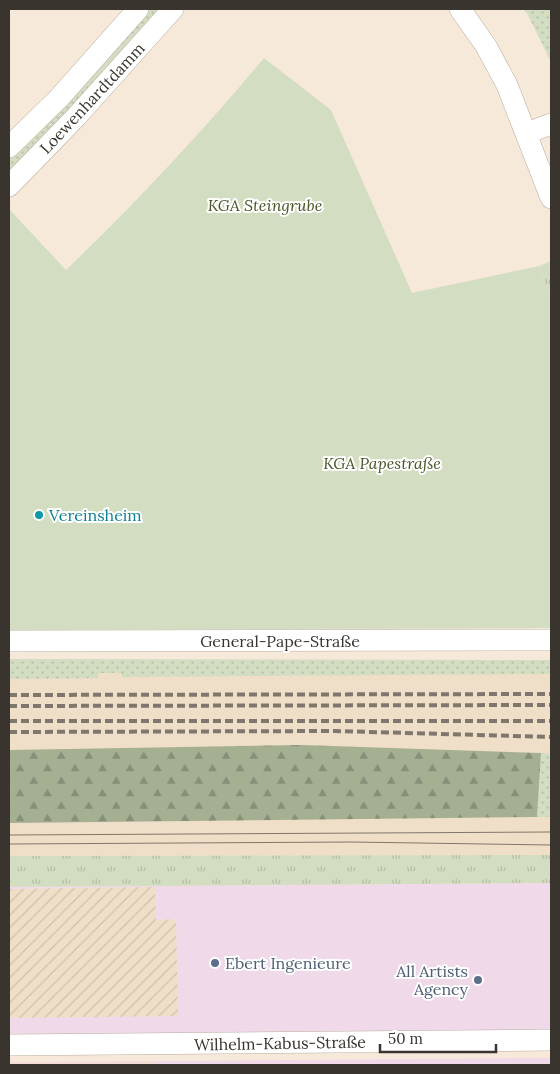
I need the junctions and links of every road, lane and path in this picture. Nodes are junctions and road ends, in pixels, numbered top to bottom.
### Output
1 (138, 9) edge
2 (173, 9) edge
3 (460, 9) edge
4 (551, 124) edge
5 (527, 133) junction
6 (9, 147) edge
7 (9, 186) edge
8 (551, 198) edge
9 (551, 640) edge
10 (9, 641) edge
11 (551, 1040) edge
12 (9, 1045) edge

1 - 6 street, Loewenhardtdamm
2 - 7 street, Loewenhardtdamm
3 - 5 street
4 - 5 street
5 - 8 street
9 - 10 street, General-Pape-Straße
11 - 12 street, Wilhelm-Kabus-Straße

